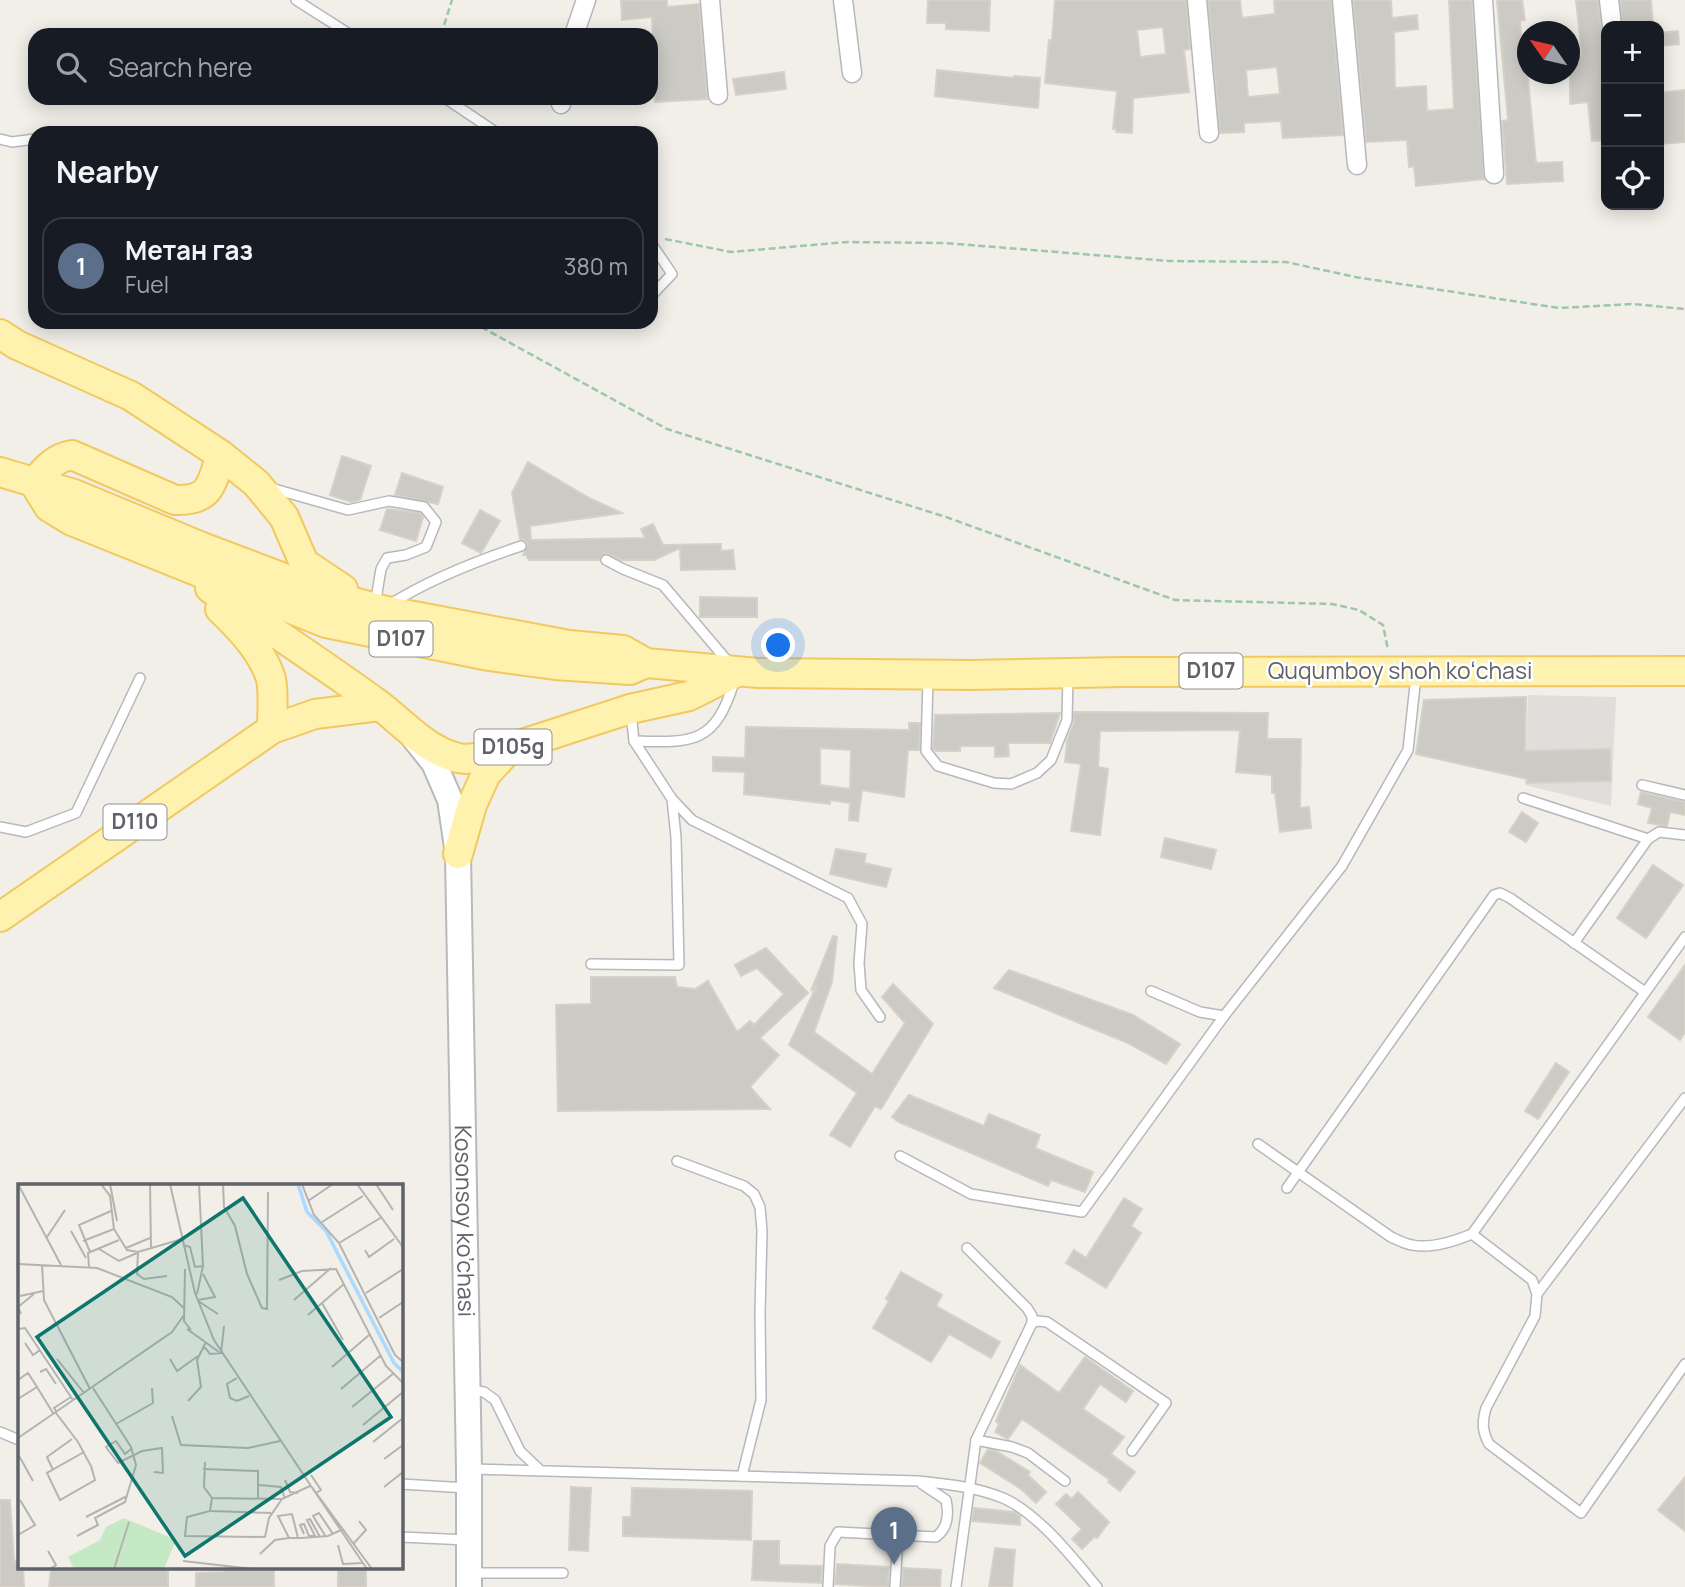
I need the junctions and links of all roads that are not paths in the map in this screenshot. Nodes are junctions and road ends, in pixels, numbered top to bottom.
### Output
1 (296, 0) edge
2 (586, 0) edge
3 (710, 0) edge
4 (843, 0) edge
5 (1197, 0) edge
6 (1342, 0) edge
7 (1483, 0) edge
8 (1609, 0) edge
9 (1611, 21) edge
10 (340, 28) edge
11 (577, 28) edge
12 (852, 73) dead end
13 (718, 95) dead end
14 (456, 105) edge
15 (487, 126) edge
16 (1209, 133) dead end
17 (0, 139) edge
18 (28, 140) edge
19 (1357, 165) dead end
20 (1494, 174) dead end
21 (658, 253) edge
22 (658, 289) edge
23 (0, 334) edge
24 (221, 455) junction
25 (0, 472) edge
26 (34, 483) junction
27 (256, 483) junction
28 (522, 546) dead end
29 (167, 559) junction
30 (606, 560) dead end
31 (377, 608) junction
32 (640, 663) junction
33 (1404, 671) junction
34 (1685, 671) edge
35 (737, 672) junction
36 (1068, 673) junction
37 (928, 674) junction
38 (140, 678) dead end
39 (380, 706) junction
40 (630, 709) junction
41 (272, 729) junction
42 (408, 730) junction
43 (634, 741) junction
44 (510, 748) junction
45 (1642, 785) dead end
46 (1685, 795) edge
47 (1523, 798) dead end
48 (672, 800) junction
49 (0, 827) edge
50 (1685, 835) edge
51 (1648, 839) junction
52 (458, 854) junction
53 (0, 917) edge
54 (1685, 937) edge
55 (1574, 943) junction
56 (591, 964) dead end
57 (1151, 991) dead end
58 (1645, 992) junction
59 (1224, 1016) junction
60 (880, 1017) dead end
61 (1685, 1098) edge
62 (1258, 1144) dead end
63 (900, 1157) dead end
64 (677, 1161) dead end
65 (1297, 1172) junction
66 (1287, 1188) dead end
67 (1472, 1234) junction
68 (967, 1248) dead end
69 (1537, 1294) junction
70 (1032, 1323) junction
71 (1685, 1364) edge
72 (468, 1390) junction
73 (0, 1432) edge
74 (18, 1440) edge
75 (976, 1440) junction
76 (1132, 1451) dead end
77 (541, 1471) junction
78 (742, 1476) junction
79 (469, 1479) junction
80 (918, 1481) junction
81 (1065, 1481) dead end
82 (402, 1484) edge
83 (969, 1487) junction
84 (898, 1535) junction
85 (402, 1537) edge
86 (469, 1540) junction
87 (563, 1573) dead end
88 (469, 1580) edge
89 (828, 1587) edge
90 (895, 1587) edge
91 (956, 1587) edge
92 (1097, 1587) edge

1 - 10 lane
2 - 11 street
3 - 13 street
4 - 12 street
5 - 16 street
6 - 19 street
7 - 20 street
8 - 9 street
14 - 15 lane
17 - 18 lane
21 - 22 lane
23 - 24 main road
24 - 26 main road
24 - 27 main road
25 - 26 main road, D107
26 - 29 main road, D107
26 - 31 main road, D107
27 - 31 main road
27 - 31 lane
28 - 31 lane
29 - 32 main road, D107
29 - 39 main road
29 - 41 main road
30 - 35 lane
31 - 32 main road, D107
32 - 35 main road, D107
32 - 40 main road
33 - 34 main road, Ququmboy shoh koʻchasi / D107
33 - 36 main road, Ququmboy shoh koʻchasi / D107
33 - 59 lane
35 - 37 main road, Ququmboy shoh koʻchasi / D107
35 - 40 main road, D105g
35 - 43 lane
36 - 37 main road, Ququmboy shoh koʻchasi / D107
36 - 37 lane
38 - 49 lane
39 - 41 main road, D110
39 - 42 main road
40 - 43 lane
40 - 44 main road, D105g
41 - 53 main road, D110
42 - 44 main road
42 - 52 main road, D105g
43 - 48 lane
44 - 52 main road, D105g
45 - 46 lane
47 - 51 lane
48 - 56 lane
48 - 60 lane
50 - 51 lane
51 - 55 lane
52 - 72 main road, Kosonsoy ko’chasi / D105g
54 - 58 lane
55 - 58 lane
55 - 65 lane
57 - 59 lane
58 - 67 lane
59 - 63 lane
61 - 69 lane
62 - 65 lane
64 - 78 lane
65 - 66 lane
65 - 67 lane
67 - 69 lane
68 - 70 lane
69 - 71 lane
70 - 75 lane
70 - 76 lane
72 - 77 lane
72 - 79 main road, Kosonsoy ko’chasi / D105g
73 - 74 lane
75 - 81 lane
75 - 83 lane
77 - 78 lane
77 - 79 lane
78 - 80 lane
79 - 82 lane
79 - 86 main road, Kosonsoy ko’chasi / D105g
80 - 83 lane
80 - 84 lane
83 - 91 lane
83 - 92 lane
84 - 89 lane
84 - 90 lane
85 - 86 lane
86 - 88 main road, Kosonsoy ko’chasi / D105g
87 - 88 lane

